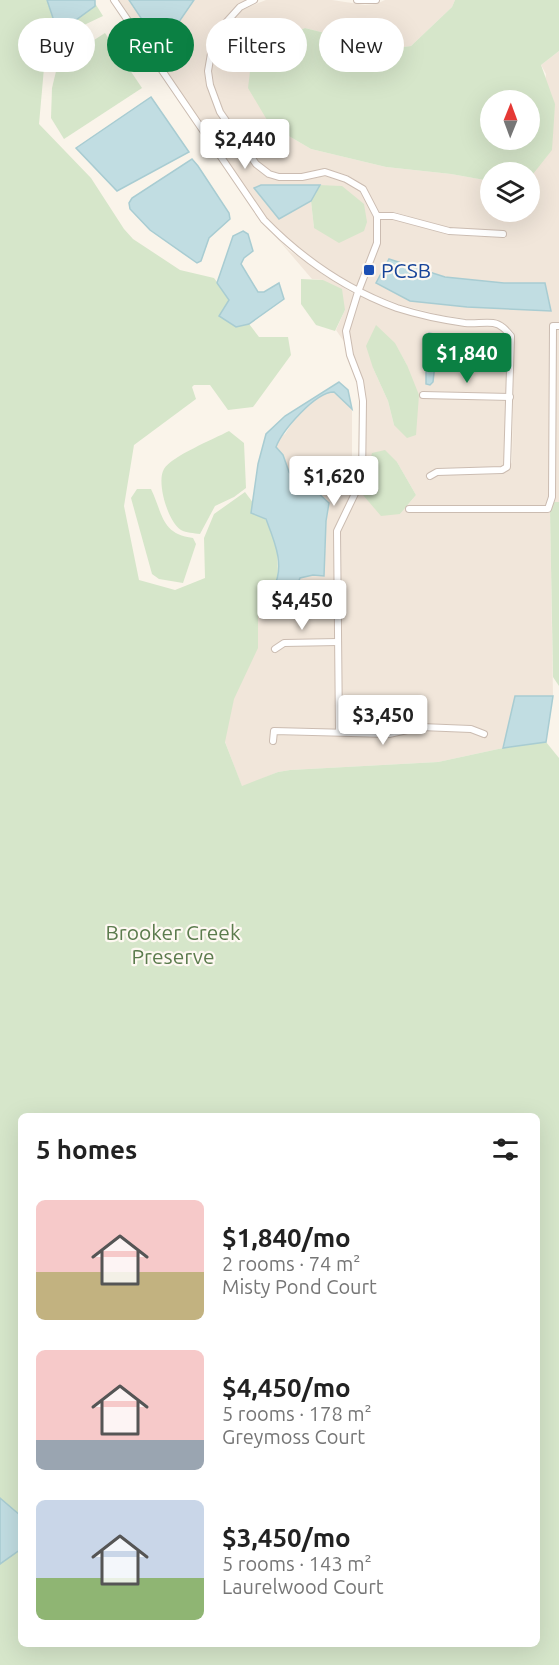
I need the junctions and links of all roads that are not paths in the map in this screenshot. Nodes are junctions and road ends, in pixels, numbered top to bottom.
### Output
1 (114, 0) edge
2 (254, 0) edge
3 (357, 0) edge
4 (376, 0) edge
5 (377, 216) junction
6 (503, 234) dead end
7 (358, 292) junction
8 (559, 326) edge
9 (423, 395) dead end
10 (510, 397) junction
11 (430, 476) dead end
12 (410, 509) dead end
13 (338, 642) junction
14 (275, 649) dead end
15 (339, 732) junction
16 (484, 734) dead end
17 (273, 741) dead end

1 - 7 street
2 - 5 street
3 - 4 street
5 - 6 street
5 - 7 street
7 - 10 street
7 - 13 street
8 - 12 street
9 - 10 street
10 - 11 street
13 - 14 street
13 - 15 street
15 - 16 street
15 - 17 street

